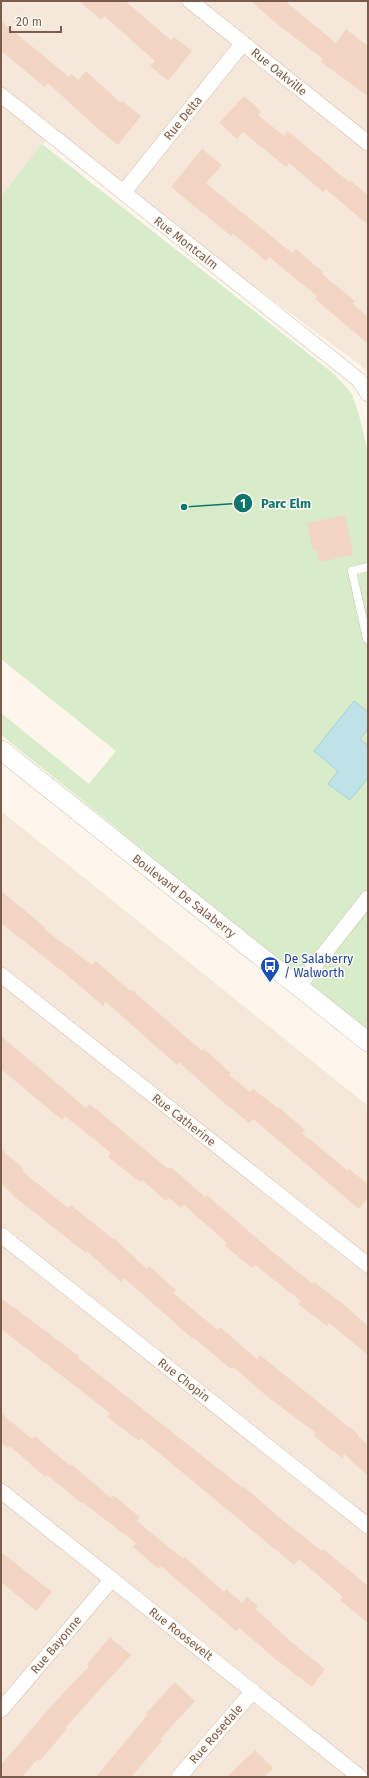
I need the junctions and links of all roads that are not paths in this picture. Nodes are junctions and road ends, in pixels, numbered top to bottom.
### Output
1 (190, 1) edge
2 (243, 43) junction
3 (1, 95) edge
4 (368, 143) edge
5 (123, 192) junction
6 (368, 394) edge
7 (368, 567) edge
8 (368, 639) edge
9 (1, 750) edge
10 (368, 898) edge
11 (1, 975) edge
12 (298, 987) junction
13 (368, 1042) edge
14 (1, 1235) edge
15 (368, 1265) edge
16 (1, 1491) edge
17 (368, 1526) edge
18 (112, 1579) junction
19 (253, 1691) junction
20 (1, 1710) edge
21 (179, 1777) edge
22 (360, 1777) edge

1 - 2 street, Rue Oakville
2 - 4 street, Rue Oakville
2 - 5 street, Rue Delta
3 - 5 street, Rue Montcalm
5 - 6 street, Rue Montcalm
7 - 8 lane
9 - 12 street, Boulevard De Salaberry
10 - 12 street
11 - 15 street, Rue Catherine
12 - 13 street, Boulevard De Salaberry
14 - 17 street, Rue Chopin
16 - 18 street, Rue Roosevelt
18 - 19 street, Rue Roosevelt
18 - 20 street, Rue Bayonne
19 - 21 street, Rue Rosedale
19 - 22 street, Rue Roosevelt

